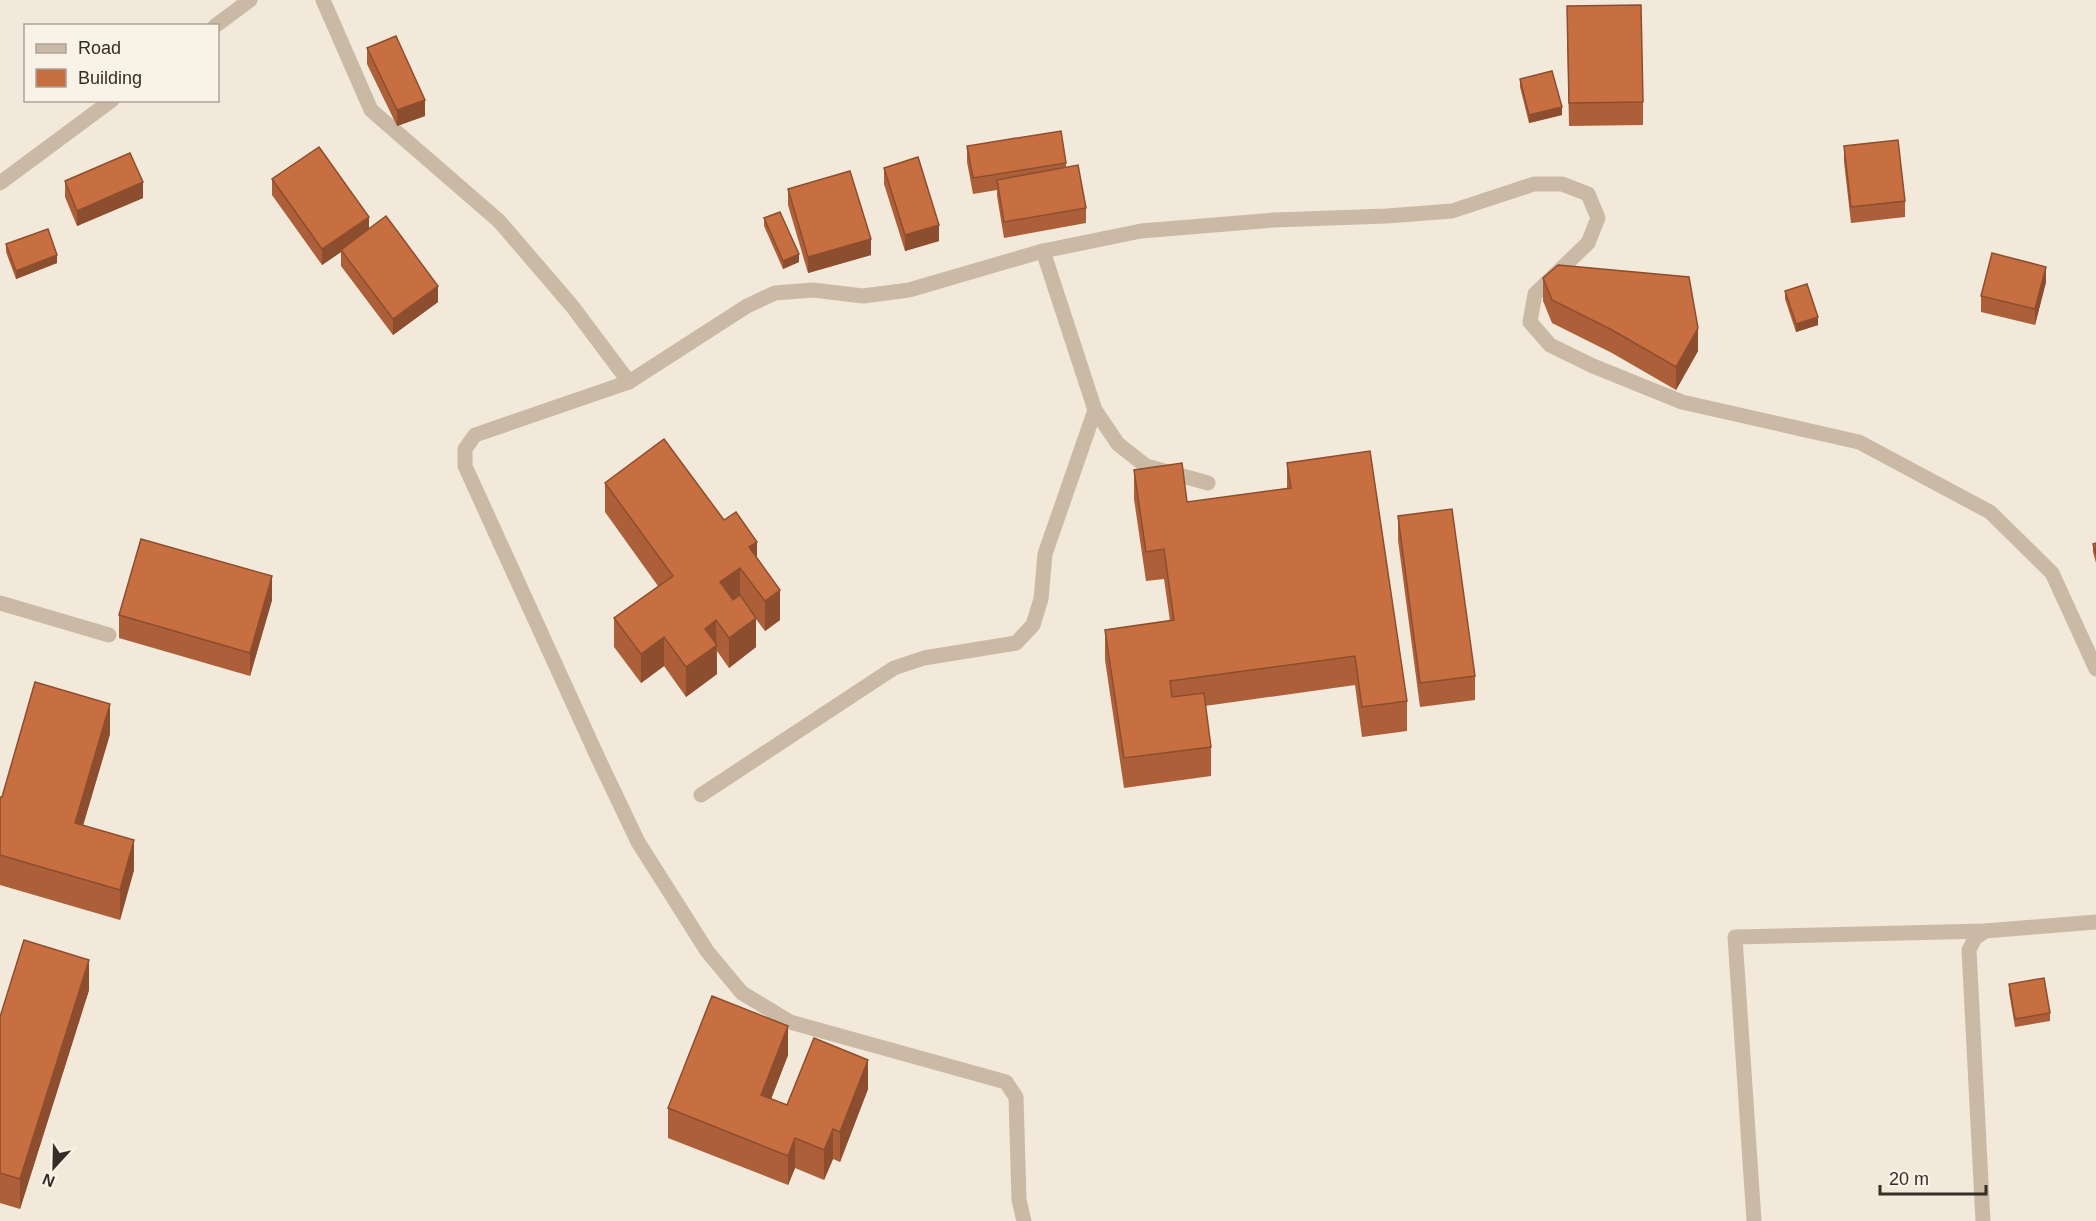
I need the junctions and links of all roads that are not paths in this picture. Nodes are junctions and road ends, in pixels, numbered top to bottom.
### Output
1 (250, 0) edge
2 (323, 0) edge
3 (218, 24) edge
4 (109, 102) edge
5 (0, 183) edge
6 (1043, 251) junction
7 (629, 382) junction
8 (1095, 410) junction
9 (1209, 483) dead end
10 (0, 603) edge
11 (108, 635) dead end
12 (2096, 669) edge
13 (701, 795) dead end
14 (2096, 922) edge
15 (1985, 931) junction
16 (1024, 1221) edge
17 (1754, 1221) edge
18 (1983, 1221) edge

1 - 3 street
2 - 7 street
4 - 5 street
6 - 7 street
6 - 8 street
6 - 12 street
7 - 16 street
8 - 9 street
8 - 13 street
10 - 11 street
14 - 15 street
15 - 17 street
15 - 18 street

